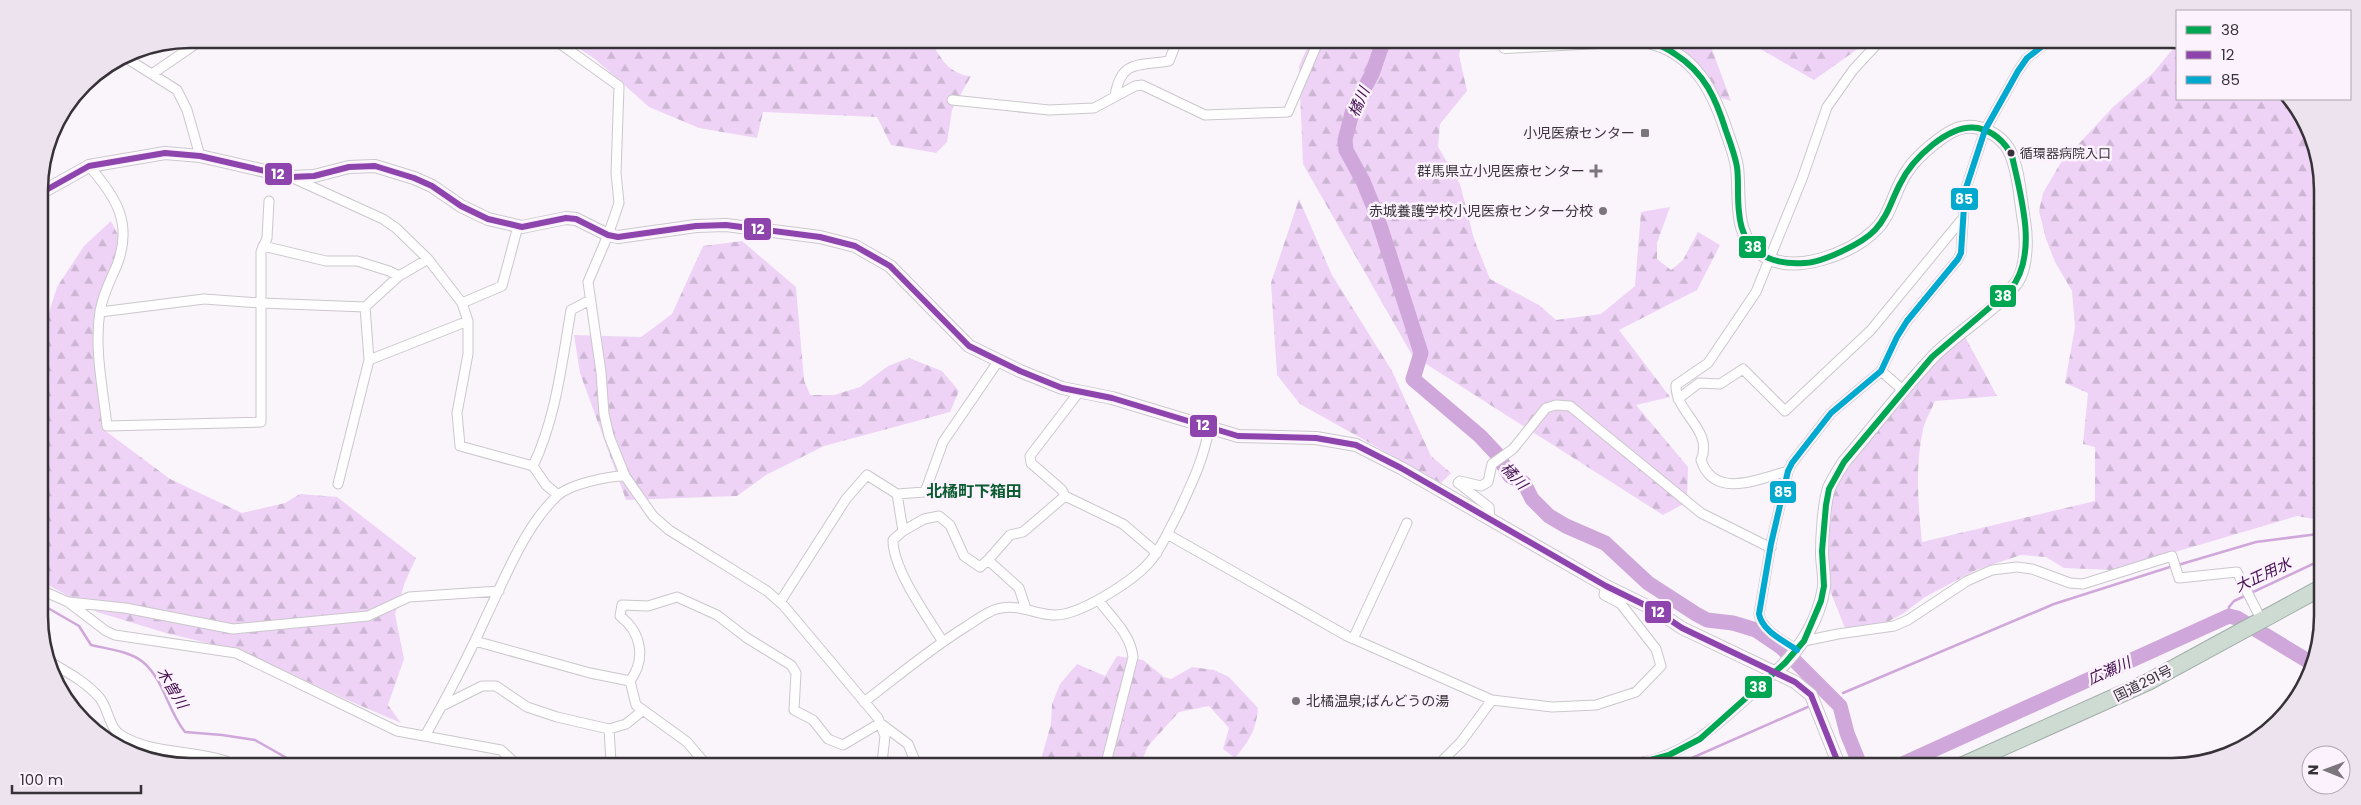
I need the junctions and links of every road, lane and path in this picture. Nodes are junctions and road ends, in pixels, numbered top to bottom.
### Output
1 (190, 48) edge
2 (566, 48) edge
3 (1174, 48) edge
4 (1315, 48) edge
5 (1665, 48) edge
6 (1873, 48) edge
7 (2040, 48) edge
8 (130, 61) edge
9 (152, 74) junction
10 (1115, 96) junction
11 (952, 100) dead end
12 (1985, 130) junction
13 (200, 156) junction
14 (89, 166) junction
15 (291, 177) junction
16 (48, 189) edge
17 (269, 201) dead end
18 (1963, 218) junction
19 (518, 226) junction
20 (608, 236) junction
21 (263, 246) junction
22 (428, 259) junction
23 (1770, 260) junction
24 (400, 276) junction
25 (590, 300) junction
26 (261, 303) junction
27 (462, 303) junction
28 (365, 307) junction
29 (100, 312) junction
30 (468, 321) junction
31 (369, 360) junction
32 (997, 363) dead end
33 (1881, 371) junction
34 (1904, 391) junction
35 (1079, 392) junction
36 (1678, 399) junction
37 (1209, 428) junction
38 (533, 466) junction
39 (1788, 471) junction
40 (625, 476) junction
41 (338, 484) dead end
42 (897, 494) junction
43 (558, 495) junction
44 (1065, 496) junction
45 (1490, 518) junction
46 (1406, 523) dead end
47 (903, 531) junction
48 (1168, 534) junction
49 (1771, 548) junction
50 (1157, 552) junction
51 (988, 560) junction
52 (1606, 586) junction
53 (499, 591) junction
54 (2314, 592) edge
55 (48, 593) edge
56 (1099, 601) junction
57 (68, 602) junction
58 (780, 602) junction
59 (1026, 608) junction
60 (2255, 625) junction
61 (1353, 639) junction
62 (475, 641) junction
63 (943, 642) junction
64 (1799, 648) junction
65 (57, 666) edge
66 (1780, 668) junction
67 (630, 681) junction
68 (1492, 700) junction
69 (864, 702) junction
70 (442, 706) junction
71 (642, 711) junction
72 (880, 723) junction
73 (610, 729) junction
74 (425, 736) junction
75 (1446, 757) edge
76 (1661, 757) edge
77 (1836, 757) edge
78 (1981, 757) edge
79 (215, 758) edge
80 (509, 758) edge
81 (611, 758) edge
82 (700, 758) edge
83 (883, 758) edge
84 (914, 758) edge
85 (1107, 758) edge

1 - 9 street
2 - 20 street
3 - 10 street
4 - 10 street
5 - 23 main road
6 - 23 street
7 - 12 street
8 - 9 street
9 - 13 street
10 - 11 street
12 - 18 street
12 - 23 main road
12 - 34 main road
13 - 14 main road
13 - 15 main road
14 - 16 main road
14 - 29 street
15 - 19 main road
15 - 22 street
17 - 21 street
18 - 33 street
18 - 36 street
19 - 20 main road
19 - 27 street
20 - 25 street
20 - 35 main road
21 - 24 street
21 - 26 street
22 - 24 street
22 - 27 street
23 - 36 street
24 - 28 street
25 - 38 street
25 - 40 street
26 - 28 street
26 - 29 street
26 - 29 street
27 - 30 street
28 - 31 street
30 - 31 street
30 - 38 street
31 - 41 street
32 - 42 street
33 - 34 street
33 - 39 street
34 - 64 main road
35 - 37 main road
35 - 44 street
36 - 39 street
37 - 45 main road
37 - 48 street
38 - 43 street
39 - 49 street
40 - 43 street
40 - 58 street
42 - 47 street
42 - 58 street
43 - 53 street
44 - 50 street
44 - 51 street
45 - 49 street
45 - 52 main road
46 - 61 street
47 - 51 street
47 - 63 street
48 - 50 street
48 - 61 street
49 - 64 street
50 - 56 street
51 - 59 street
52 - 66 main road
52 - 68 street
53 - 57 street
53 - 62 street
54 - 60 highway, 国道291号
55 - 57 street
56 - 59 street
56 - 85 street
57 - 74 street
58 - 69 street
59 - 63 street
60 - 64 street
60 - 78 highway, 国道291号
61 - 68 street
62 - 67 street
62 - 70 street
63 - 69 street
64 - 66 main road
65 - 79 street
66 - 76 street
66 - 77 main road
67 - 71 street
67 - 72 street
68 - 75 street
69 - 72 street
70 - 73 street
70 - 74 street
71 - 73 street
71 - 82 street
72 - 83 street
72 - 84 street
73 - 81 street
74 - 80 street

